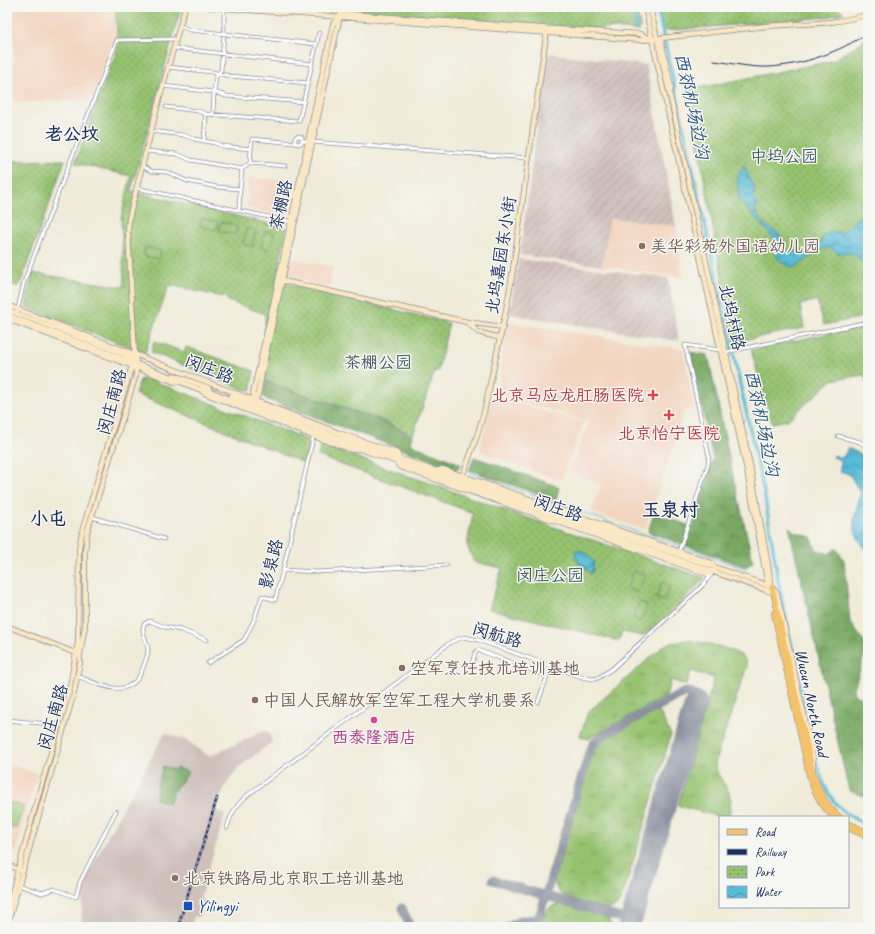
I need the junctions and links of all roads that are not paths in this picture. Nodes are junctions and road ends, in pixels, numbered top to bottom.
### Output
1 (185, 7) edge
2 (210, 7) edge
3 (342, 7) edge
4 (645, 7) edge
5 (650, 7) edge
6 (224, 8) junction
7 (868, 14) edge
8 (340, 16) junction
9 (180, 26) junction
10 (546, 31) junction
11 (319, 33) dead end
12 (224, 34) junction
13 (176, 39) junction
14 (657, 39) junction
15 (316, 44) junction
16 (174, 48) junction
17 (223, 54) junction
18 (312, 64) junction
19 (168, 67) junction
20 (218, 74) junction
21 (308, 83) junction
22 (163, 86) junction
23 (214, 92) junction
24 (669, 94) junction
25 (304, 102) junction
26 (166, 107) dead end
27 (206, 114) junction
28 (213, 114) junction
29 (151, 131) junction
30 (204, 141) junction
31 (302, 141) junction
32 (310, 142) junction
33 (294, 143) junction
34 (251, 149) junction
35 (146, 151) junction
36 (528, 158) junction
37 (250, 163) junction
38 (142, 166) junction
39 (285, 166) dead end
40 (242, 169) junction
41 (136, 188) junction
42 (240, 189) junction
43 (238, 210) junction
44 (293, 222) junction
45 (280, 280) junction
46 (7, 305) edge
47 (7, 310) edge
48 (17, 311) junction
49 (7, 315) edge
50 (7, 319) edge
51 (467, 322) junction
52 (868, 322) edge
53 (503, 327) junction
54 (500, 338) junction
55 (720, 350) junction
56 (726, 352) junction
57 (134, 354) junction
58 (135, 365) junction
59 (203, 391) junction
60 (254, 405) junction
61 (314, 435) junction
62 (838, 436) dead end
63 (868, 448) edge
64 (398, 460) junction
65 (462, 478) junction
66 (556, 515) junction
67 (86, 516) junction
68 (92, 517) junction
69 (164, 539) dead end
70 (680, 548) junction
71 (447, 564) dead end
72 (283, 570) junction
73 (714, 570) junction
74 (772, 591) junction
75 (7, 626) edge
76 (207, 640) dead end
77 (78, 655) junction
78 (208, 663) dead end
79 (472, 664) dead end
80 (77, 676) junction
81 (538, 702) dead end
82 (7, 720) edge
83 (62, 725) junction
84 (116, 811) dead end
85 (832, 816) edge
86 (839, 816) edge
87 (849, 824) edge
88 (227, 828) dead end
89 (849, 828) edge
90 (868, 833) edge
91 (868, 837) edge
92 (7, 865) edge
93 (20, 870) junction
94 (18, 885) junction
95 (7, 911) edge
96 (7, 926) edge

1 - 9 street
2 - 6 street
3 - 8 street, 茶棚路
4 - 14 street, 北坞村路
5 - 14 street, 北坞村路
6 - 8 street
6 - 12 street
7 - 14 street
8 - 10 street
8 - 32 street, 茶棚路
9 - 12 street
9 - 13 street
10 - 14 street
10 - 36 street, 北坞嘉园东小街
11 - 15 street
12 - 15 street
12 - 17 street
13 - 16 street
13 - 48 street
14 - 24 street, 北坞村路
14 - 24 street, 北坞村路
14 - 55 street, 北坞村路
15 - 18 street
16 - 17 street
16 - 19 street
17 - 18 street
17 - 20 street
18 - 21 street
19 - 20 street
19 - 22 street
20 - 21 street
20 - 23 street
21 - 25 street
22 - 23 street
22 - 29 street
23 - 25 street
23 - 28 street
24 - 56 street, 北坞村路
25 - 28 street
26 - 27 street
27 - 28 street
27 - 30 street
29 - 30 street
29 - 35 street
30 - 34 street
31 - 32 street
31 - 33 street
31 - 33 street
32 - 36 street
32 - 44 street, 茶棚路
33 - 34 street
34 - 37 street
35 - 38 street
35 - 40 street
36 - 53 street, 北坞嘉园东小街
37 - 39 street
37 - 40 street
38 - 41 street
38 - 42 street
40 - 42 street
41 - 43 street
41 - 57 street
42 - 43 street
43 - 44 street
44 - 45 street, 茶棚路
45 - 51 street
45 - 60 street, 茶棚路
46 - 48 street, 闵庄路
47 - 48 street, 闵庄路
48 - 57 street, 闵庄路
48 - 58 street, 闵庄路
49 - 58 street, 闵庄路
50 - 58 street, 闵庄路
51 - 53 street
51 - 54 street
52 - 56 street
53 - 54 street, 北坞嘉园东小街
54 - 65 street, 北坞嘉园东小街
55 - 70 street
55 - 74 street, 北坞村路
56 - 74 street, 北坞村路
57 - 58 street
57 - 60 street, 闵庄路
58 - 59 street, 闵庄路
58 - 60 street, 闵庄路
58 - 67 street, 闵庄南路
58 - 68 street, 闵庄南路
59 - 60 street, 闵庄路
59 - 61 street, 闵庄路
60 - 61 street, 闵庄路
60 - 64 street, 闵庄路
61 - 64 street, 闵庄路
61 - 72 street, 影泉路
62 - 63 street
64 - 65 street, 闵庄路
64 - 66 street, 闵庄路
65 - 66 street, 闵庄路
66 - 70 street, 闵庄路
66 - 73 street, 闵庄路
66 - 73 street, 闵庄路
67 - 68 street
67 - 77 street, 闵庄南路
68 - 69 street
68 - 77 street, 闵庄南路
70 - 73 street, 闵庄路
71 - 72 street
72 - 78 street, 影泉路
73 - 74 street, 闵庄路
73 - 88 street, 闵航路
74 - 85 main road, Wucun North Road
74 - 86 main road, Wucun North Road
75 - 77 street
76 - 80 street
77 - 80 street, 闵庄南路
77 - 83 street, 闵庄南路
79 - 81 street
80 - 83 street, 闵庄南路
82 - 83 street
83 - 93 street, 闵庄南路
84 - 94 street
87 - 90 main road
89 - 91 main road
92 - 93 street
93 - 94 street, 闵庄南路
93 - 95 street, 闵庄南路
94 - 96 street, 闵庄南路

